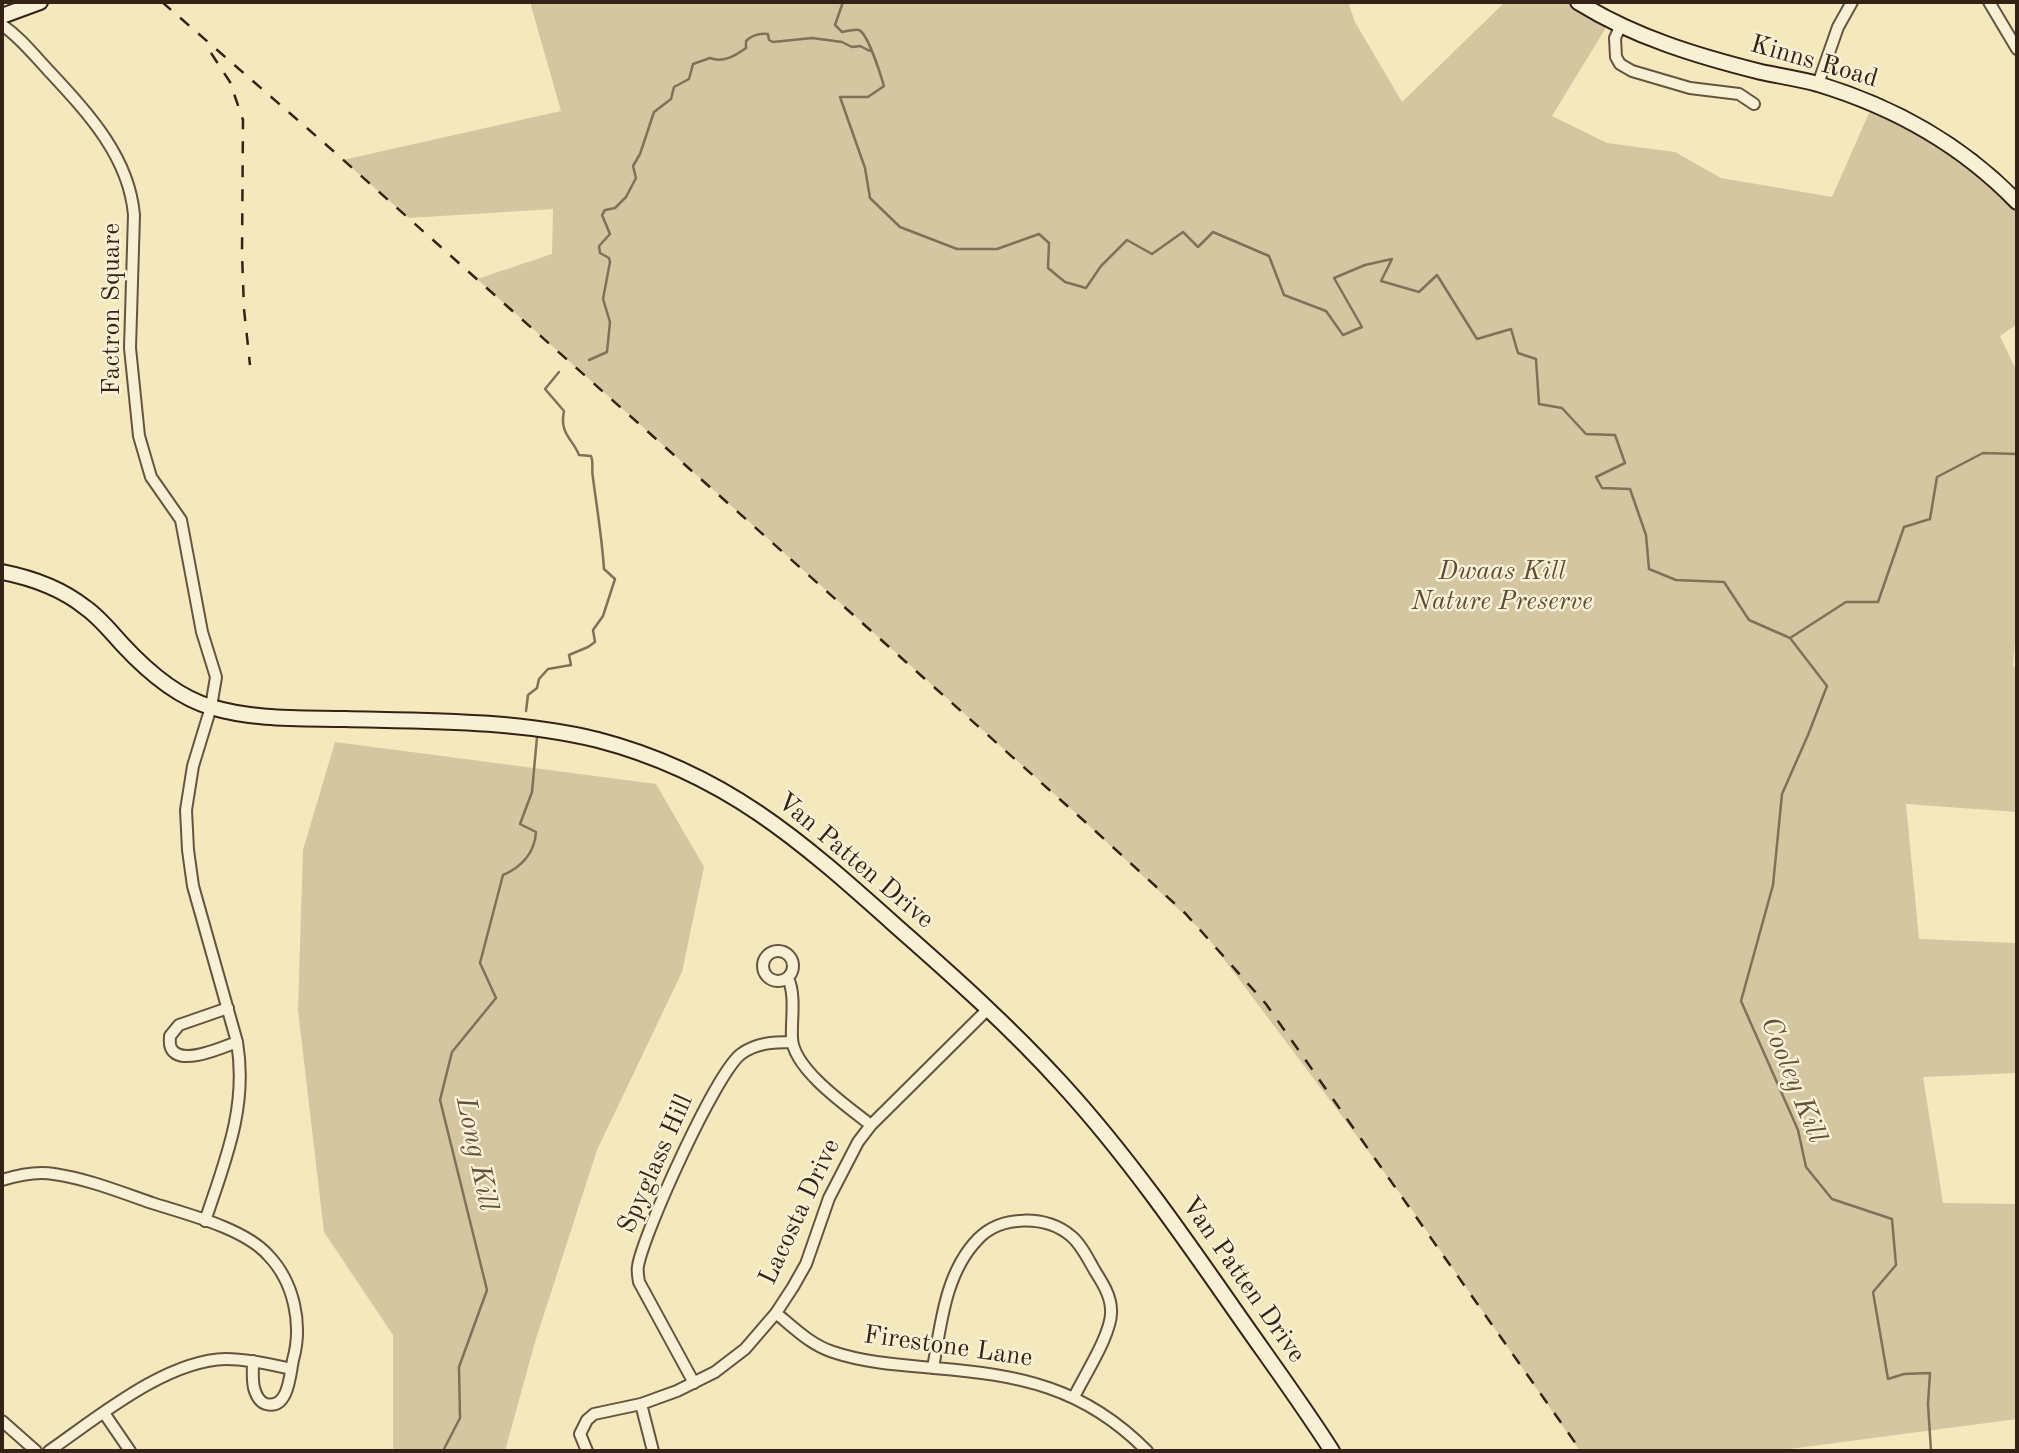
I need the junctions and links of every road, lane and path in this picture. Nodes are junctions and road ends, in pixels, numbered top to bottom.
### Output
1 (40, 2) edge
2 (1578, 2) edge
3 (1852, 2) edge
4 (1989, 2) edge
5 (2, 16) edge
6 (2, 25) edge
7 (1620, 25) junction
8 (2017, 49) edge
9 (1818, 84) junction
10 (1754, 104) dead end
11 (2017, 202) edge
12 (2, 572) edge
13 (211, 707) junction
14 (788, 978) dead end
15 (228, 1008) junction
16 (988, 1009) junction
17 (237, 1042) junction
18 (792, 1042) junction
19 (871, 1125) junction
20 (2, 1180) edge
21 (205, 1221) junction
22 (776, 1313) junction
23 (253, 1361) junction
24 (933, 1368) junction
25 (291, 1369) junction
26 (694, 1384) junction
27 (1073, 1397) junction
28 (642, 1404) junction
29 (104, 1413) junction
30 (2, 1422) edge
31 (36, 1451) edge
32 (50, 1451) edge
33 (130, 1451) edge
34 (587, 1451) edge
35 (653, 1451) edge
36 (1147, 1451) edge
37 (1332, 1451) edge

1 - 5 street
2 - 7 street, Kinns Road
3 - 9 street
4 - 8 street
6 - 13 street, Factron Square
7 - 9 street, Kinns Road
7 - 10 street
9 - 11 street, Kinns Road
12 - 13 street, Van Patten Drive
13 - 15 street, Factron Square
13 - 16 street, Van Patten Drive
14 - 18 street
15 - 17 street, Factron Square
15 - 17 street
16 - 19 street, Lacosta Drive
16 - 37 street, Van Patten Drive
17 - 21 street, Factron Square
18 - 19 street
18 - 26 street, Spyglass Hill
19 - 22 street, Lacosta Drive
20 - 21 street
21 - 25 street
22 - 24 street, Firestone Lane
22 - 26 street, Lacosta Drive
23 - 25 street
23 - 25 street
23 - 29 street
24 - 27 street, Firestone Lane
24 - 27 street
26 - 28 street, Lacosta Drive
27 - 36 street, Firestone Lane
28 - 34 street, Lacosta Drive
28 - 35 street
29 - 32 street
29 - 33 street
30 - 31 street

